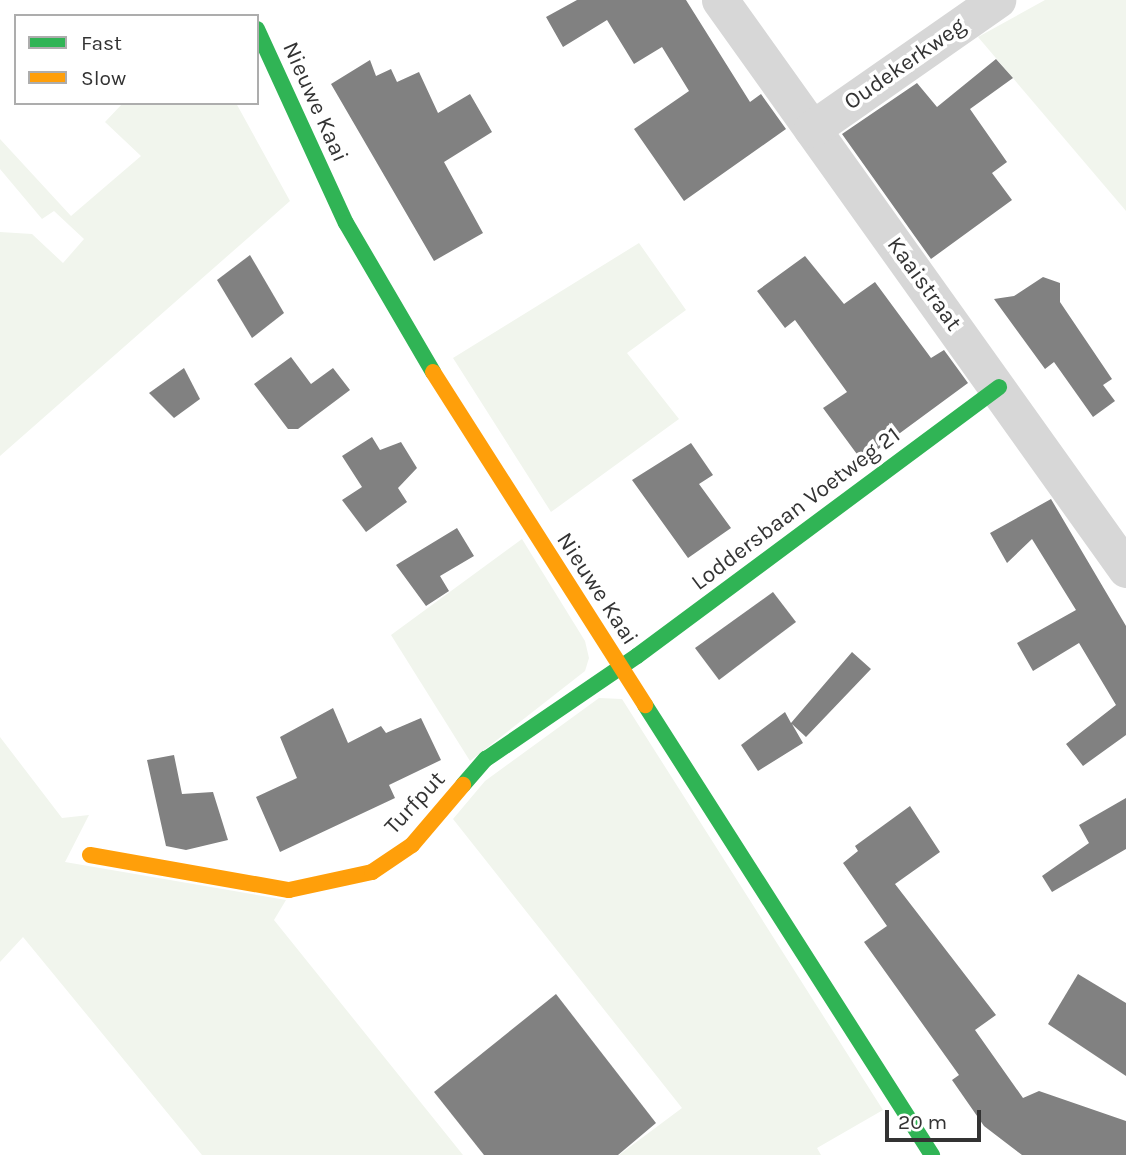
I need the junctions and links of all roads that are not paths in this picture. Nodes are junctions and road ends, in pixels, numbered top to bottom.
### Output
1 (720, 0) edge
2 (998, 0) edge
3 (259, 34) edge
4 (812, 129) junction
5 (999, 387) junction
6 (1126, 569) edge
7 (620, 666) junction
8 (90, 855) dead end
9 (932, 1155) edge

1 - 4 street, Kaaistraat
2 - 4 street, Oudekerkweg
3 - 7 main road, Nieuwe Kaai
4 - 5 street, Kaaistraat
5 - 6 street, Kaaistraat
5 - 7 main road, Loddersbaan Voetweg 21
7 - 8 main road, Turfput
7 - 9 main road, Nieuwe Kaai

